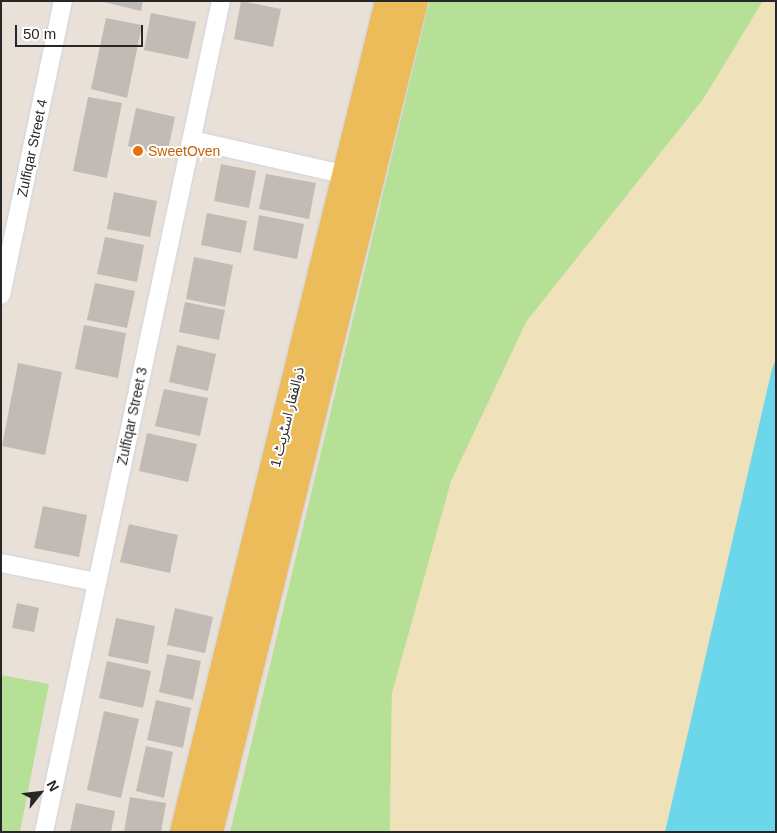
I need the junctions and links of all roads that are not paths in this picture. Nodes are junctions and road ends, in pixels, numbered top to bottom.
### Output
1 (63, 1) edge
2 (221, 1) edge
3 (389, 1) edge
4 (414, 1) edge
5 (192, 140) junction
6 (346, 175) junction
7 (1, 295) edge
8 (1, 563) edge
9 (96, 582) junction
10 (44, 832) edge
11 (184, 832) edge
12 (209, 832) edge

1 - 7 street, Zulfiqar Street 4
2 - 5 street, Zulfiqar Street 3
3 - 6 main road, ذوالفقار اسٹریٹ 1
4 - 12 main road, ذوالفقار اسٹریٹ 1
5 - 6 street
5 - 9 street, Zulfiqar Street 3
6 - 11 main road, ذوالفقار اسٹریٹ 1
8 - 9 street
9 - 10 street, Zulfiqar Street 3

